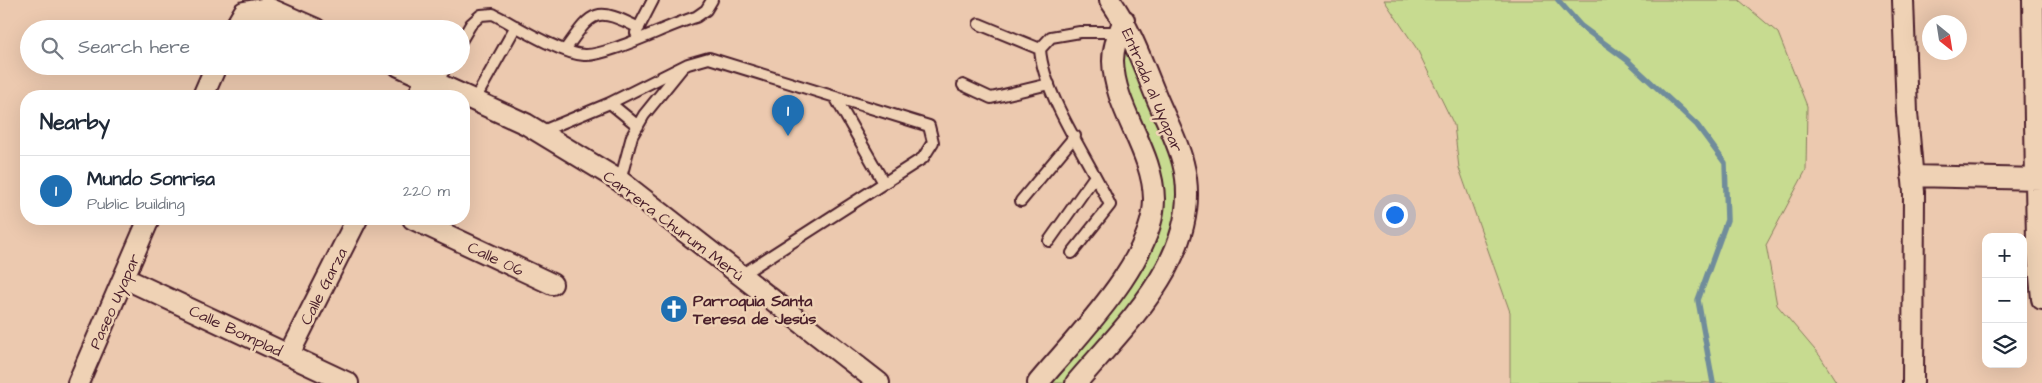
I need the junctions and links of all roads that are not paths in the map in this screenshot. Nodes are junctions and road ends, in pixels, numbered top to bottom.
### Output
1 (653, 0) edge
2 (712, 0) edge
3 (1110, 0) edge
4 (1903, 0) edge
5 (2033, 0) edge
6 (239, 20) edge
7 (295, 20) edge
8 (979, 24) dead end
9 (470, 26) edge
10 (516, 26) junction
11 (1122, 26) junction
12 (639, 28) junction
13 (633, 40) junction
14 (1040, 49) junction
15 (565, 50) junction
16 (684, 66) junction
17 (212, 75) edge
18 (411, 75) edge
19 (437, 75) edge
20 (1049, 84) junction
21 (964, 85) dead end
22 (427, 86) edge
23 (206, 90) edge
24 (440, 90) edge
25 (835, 97) junction
26 (470, 100) edge
27 (474, 101) junction
28 (610, 103) junction
29 (638, 126) junction
30 (539, 133) junction
31 (1075, 136) junction
32 (1095, 176) junction
33 (1912, 176) junction
34 (2039, 180) edge
35 (620, 181) junction
36 (884, 183) junction
37 (1021, 201) dead end
38 (146, 225) edge
39 (353, 225) edge
40 (426, 225) edge
41 (1049, 241) dead end
42 (1072, 253) dead end
43 (742, 275) junction
44 (124, 278) junction
45 (552, 284) dead end
46 (2042, 299) edge
47 (289, 354) junction
48 (78, 383) edge
49 (348, 383) edge
50 (880, 383) edge
51 (1038, 383) edge
52 (1076, 383) edge
53 (1913, 383) edge

1 - 12 lane
2 - 13 lane
3 - 11 street
4 - 33 street
5 - 34 street
6 - 7 street
8 - 14 lane
9 - 10 lane
10 - 15 lane
10 - 27 lane
11 - 14 lane
11 - 51 street, Entrada al Uyapar
11 - 52 street, Entrada al Uyapar
12 - 13 lane
12 - 15 lane
13 - 15 lane
14 - 20 lane
16 - 25 lane
16 - 28 lane
16 - 29 lane
17 - 23 street
18 - 22 street, Carrera Churum Merú
19 - 22 lane
20 - 21 lane
20 - 31 lane
22 - 24 street, Carrera Churum Merú
25 - 36 lane
25 - 36 lane
26 - 27 street, Carrera Churum Merú
27 - 30 street, Carrera Churum Merú
28 - 29 lane
28 - 30 lane
29 - 35 lane
30 - 35 street, Carrera Churum Merú
31 - 32 lane
31 - 37 lane
32 - 41 lane
32 - 42 lane
33 - 34 street
33 - 53 street
34 - 46 street
35 - 43 street, Carrera Churum Merú
36 - 43 lane
38 - 44 street, Paseo Uyapar
39 - 47 street, Calle Garza
40 - 45 street, Calle 06
43 - 50 street, Carrera Churum Merú
44 - 47 street, Calle Bomplad
44 - 48 street, Paseo Uyapar
47 - 49 street, Calle Bomplad

